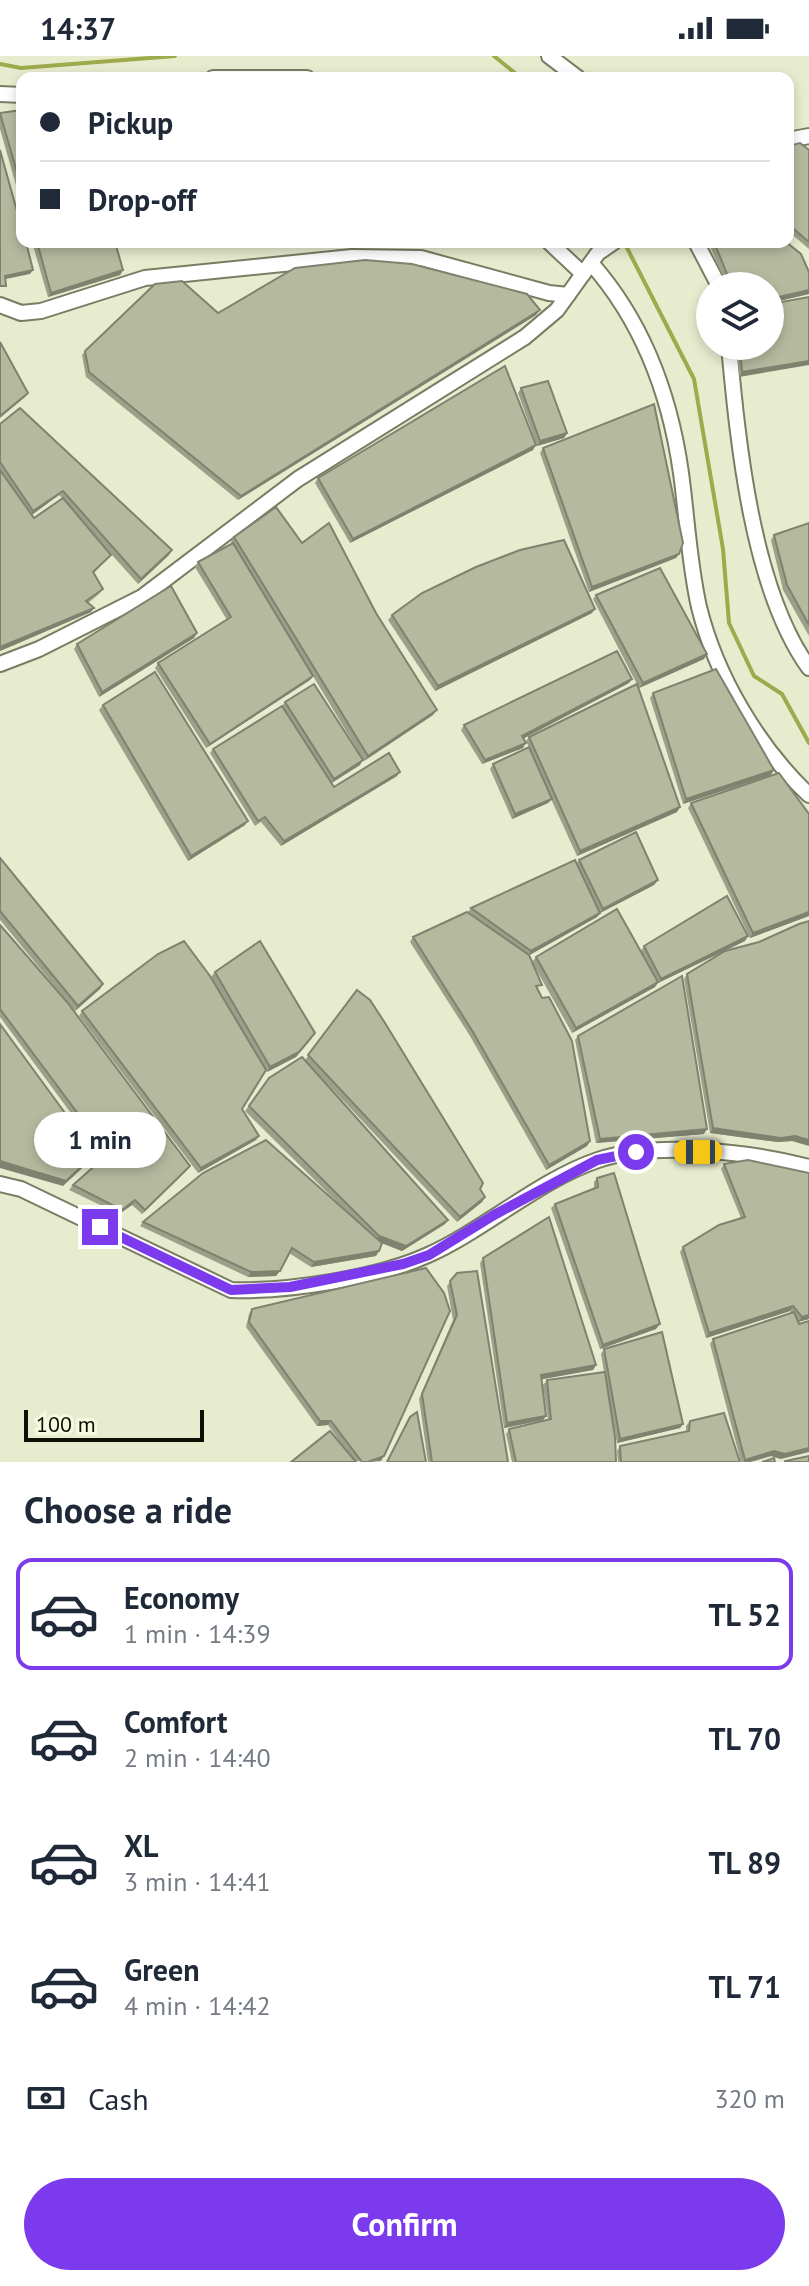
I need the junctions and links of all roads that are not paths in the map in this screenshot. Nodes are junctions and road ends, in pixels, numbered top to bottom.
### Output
1 (549, 56) edge
2 (570, 72) edge
3 (561, 248) edge
4 (607, 248) edge
5 (699, 248) edge
6 (591, 263) junction
7 (712, 272) edge
8 (568, 295) junction
9 (0, 305) edge
10 (730, 360) edge
11 (0, 664) edge
12 (809, 668) edge
13 (809, 795) edge
14 (809, 1167) edge
15 (0, 1184) edge

1 - 2 street
3 - 6 street
4 - 6 street
5 - 7 street
6 - 8 street
6 - 13 street
8 - 9 street
8 - 11 street
10 - 12 street
14 - 15 street

